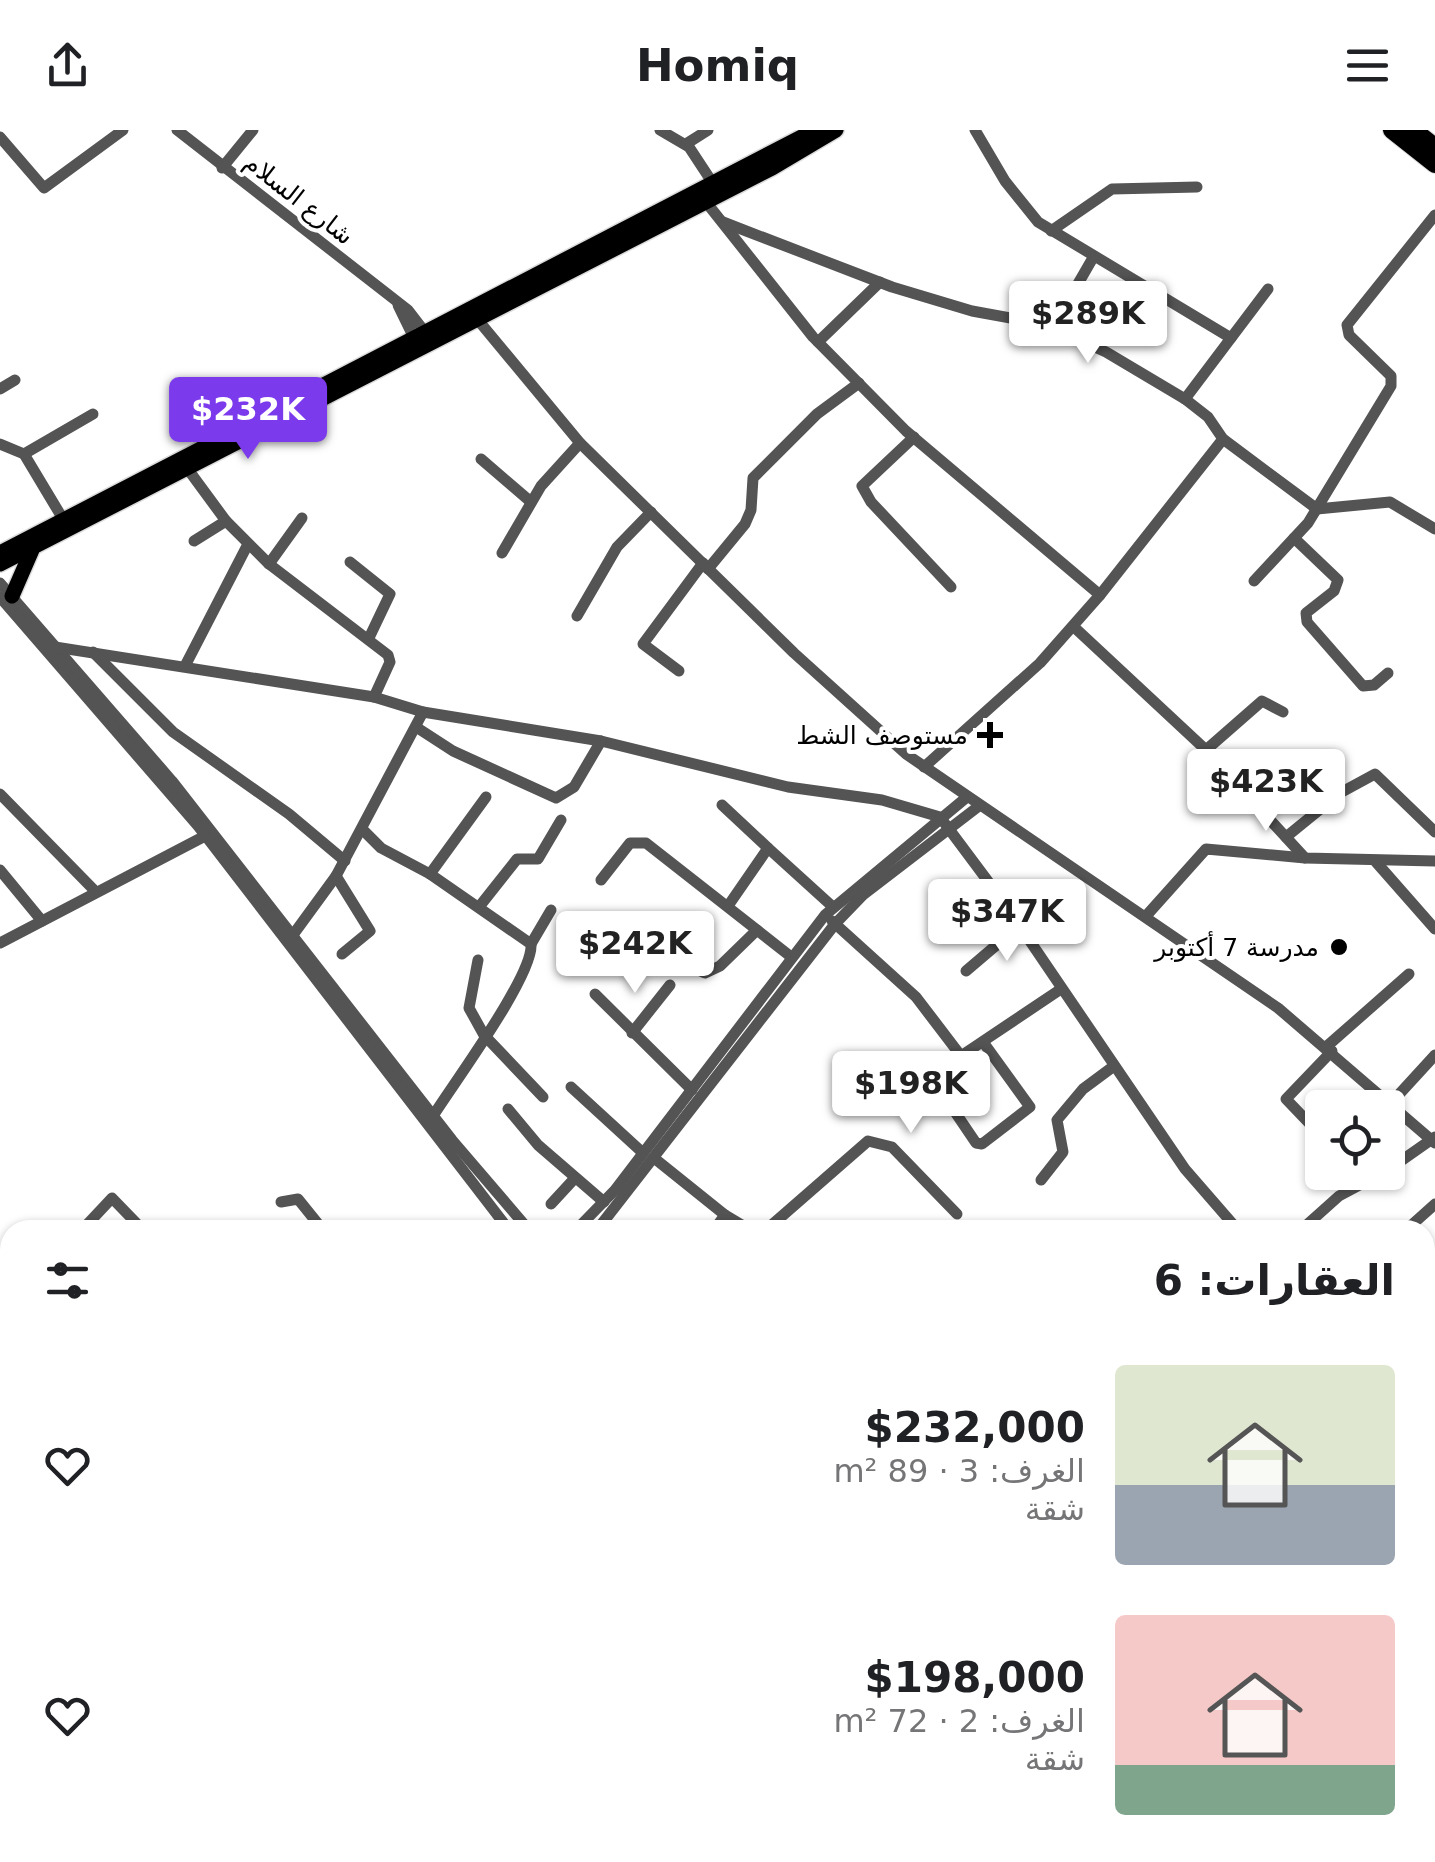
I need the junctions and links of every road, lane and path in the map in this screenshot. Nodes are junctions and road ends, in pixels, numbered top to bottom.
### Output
1 (123, 130) edge
2 (177, 130) edge
3 (253, 130) edge
4 (660, 130) edge
5 (708, 130) edge
6 (814, 130) edge
7 (836, 130) edge
8 (975, 130) edge
9 (1392, 130) edge
10 (1413, 130) edge
11 (0, 138) edge
12 (686, 144) junction
13 (1435, 147) edge
14 (1435, 164) edge
15 (222, 168) junction
16 (714, 184) junction
17 (1197, 187) dead end
18 (706, 202) junction
19 (1435, 215) edge
20 (719, 220) junction
21 (1051, 230) junction
22 (1094, 256) junction
23 (880, 282) junction
24 (1268, 289) dead end
25 (473, 314) junction
26 (1053, 327) junction
27 (1231, 338) junction
28 (422, 340) junction
29 (818, 342) junction
30 (15, 380) dead end
31 (859, 383) junction
32 (0, 390) edge
33 (1185, 399) junction
34 (93, 414) dead end
35 (914, 437) junction
36 (1223, 438) junction
37 (580, 443) junction
38 (0, 444) edge
39 (24, 454) junction
40 (481, 459) dead end
41 (187, 468) junction
42 (530, 502) junction
43 (1317, 509) junction
44 (651, 512) junction
45 (302, 518) dead end
46 (63, 520) junction
47 (226, 521) junction
48 (1435, 528) edge
49 (1294, 538) junction
50 (194, 541) dead end
51 (248, 544) junction
52 (34, 547) junction
53 (0, 552) edge
54 (502, 553) dead end
55 (350, 562) dead end
56 (0, 564) edge
57 (270, 564) junction
58 (706, 566) junction
59 (1254, 582) dead end
60 (0, 583) edge
61 (951, 588) dead end
62 (1100, 595) junction
63 (6, 597) edge
64 (577, 616) dead end
65 (1074, 627) junction
66 (369, 638) junction
67 (56, 647) junction
68 (93, 652) junction
69 (185, 666) junction
70 (679, 671) dead end
71 (1388, 673) dead end
72 (374, 697) junction
73 (422, 712) junction
74 (1283, 712) dead end
75 (416, 727) junction
76 (601, 741) junction
77 (1206, 750) junction
78 (924, 767) junction
79 (0, 794) edge
80 (486, 797) dead end
81 (967, 797) junction
82 (722, 806) dead end
83 (979, 806) junction
84 (561, 820) dead end
85 (945, 821) junction
86 (362, 830) junction
87 (1435, 832) edge
88 (206, 836) junction
89 (1286, 837) junction
90 (768, 848) junction
91 (1305, 858) junction
92 (345, 860) junction
93 (1376, 862) junction
94 (1435, 862) edge
95 (0, 870) edge
96 (430, 874) junction
97 (336, 876) junction
98 (601, 880) dead end
99 (95, 891) junction
100 (728, 906) junction
101 (479, 907) junction
102 (551, 910) dead end
103 (831, 915) junction
104 (1146, 916) junction
105 (42, 921) junction
106 (1020, 925) junction
107 (1435, 929) edge
108 (758, 930) junction
109 (290, 939) junction
110 (655, 940) dead end
111 (0, 943) edge
112 (531, 944) junction
113 (342, 954) dead end
114 (790, 956) junction
115 (478, 960) dead end
116 (966, 971) dead end
117 (1409, 974) dead end
118 (670, 986) dead end
119 (1061, 990) junction
120 (595, 994) dead end
121 (632, 1033) junction
122 (484, 1036) junction
123 (983, 1042) junction
124 (1329, 1049) junction
125 (1435, 1055) edge
126 (961, 1056) junction
127 (1114, 1066) junction
128 (932, 1078) junction
129 (571, 1087) dead end
130 (692, 1090) junction
131 (1378, 1090) edge
132 (1403, 1090) edge
133 (543, 1097) dead end
134 (896, 1098) dead end
135 (508, 1109) dead end
136 (1405, 1114) edge
137 (433, 1116) junction
138 (1305, 1118) edge
139 (1434, 1140) edge
140 (648, 1156) junction
141 (1405, 1159) edge
142 (574, 1178) junction
143 (1041, 1180) dead end
144 (1350, 1190) edge
145 (281, 1202) dead end
146 (604, 1202) junction
147 (551, 1204) dead end
148 (957, 1214) dead end
149 (725, 1215) junction
150 (91, 1220) edge
151 (133, 1220) edge
152 (315, 1220) edge
153 (502, 1220) edge
154 (521, 1220) edge
155 (586, 1220) edge
156 (603, 1220) edge
157 (721, 1220) edge
158 (733, 1220) edge
159 (777, 1220) edge
160 (1229, 1220) edge
161 (1311, 1220) edge

1 - 11 street
2 - 15 street, شارع السلام
3 - 15 street
4 - 12 street
5 - 12 street
6 - 16 main road
7 - 18 main road
8 - 21 street
9 - 14 highway
10 - 13 highway
12 - 16 street
15 - 28 street, شارع السلام
16 - 25 main road
17 - 21 street
18 - 20 street
18 - 25 main road
19 - 43 street
20 - 23 street
20 - 29 street
21 - 22 street
22 - 26 street
22 - 27 street
23 - 26 street
23 - 29 street
24 - 27 street
25 - 28 main road
25 - 37 street
26 - 33 street
27 - 33 street
28 - 41 main road
28 - 46 main road
29 - 31 street
30 - 32 street
31 - 35 street
31 - 58 street
33 - 36 street
34 - 39 street
35 - 61 street
35 - 62 street
36 - 43 street
36 - 62 street
37 - 42 street
37 - 44 street
38 - 39 street
39 - 46 street
40 - 42 street
41 - 47 street
41 - 52 main road
42 - 54 street
43 - 48 street
43 - 49 street
44 - 58 street
44 - 64 street
45 - 57 street
46 - 53 main road
47 - 50 street
47 - 51 street
49 - 59 street
49 - 71 street
51 - 57 street
51 - 69 street
52 - 56 main road
52 - 63 main road
55 - 66 street
57 - 66 street
58 - 70 street
58 - 78 street
60 - 63 street
62 - 65 street
63 - 67 street
63 - 88 street
65 - 77 street
65 - 78 street
66 - 72 street
67 - 68 street
67 - 109 street
68 - 69 street
68 - 92 street
69 - 72 street
72 - 73 street
73 - 75 street
73 - 76 street
74 - 77 street
75 - 76 street
75 - 86 street
76 - 85 street
77 - 89 street
78 - 81 street
79 - 99 street
80 - 96 street
81 - 83 street
81 - 85 street
82 - 90 street
83 - 85 street
83 - 104 street
84 - 101 street
85 - 103 street
85 - 106 street
86 - 92 street
86 - 96 street
87 - 89 street
88 - 99 street
88 - 109 street
89 - 91 street
90 - 100 street
90 - 103 street
91 - 93 street
91 - 104 street
92 - 97 street
93 - 94 street
93 - 107 street
95 - 105 street
96 - 101 street
97 - 109 street
97 - 113 street
98 - 100 street
99 - 105 street
100 - 108 street
101 - 112 street
102 - 112 street
103 - 114 street
103 - 126 street
103 - 140 street
104 - 124 street
105 - 111 street
106 - 116 street
106 - 119 street
108 - 110 street
108 - 114 street
109 - 137 street
109 - 153 street
112 - 122 street
114 - 130 street
115 - 122 street
117 - 124 street
118 - 121 street
119 - 123 street
119 - 127 street
120 - 121 street
121 - 130 street
122 - 133 street
122 - 137 street
123 - 126 street
123 - 128 street
124 - 131 street
124 - 138 street
125 - 132 street
126 - 128 street
127 - 143 street
127 - 160 street
128 - 134 street
129 - 140 street
130 - 140 street
135 - 142 street
136 - 139 street
137 - 154 street
139 - 141 street
140 - 146 street
140 - 149 street
140 - 156 street
142 - 146 street
142 - 147 street
144 - 161 street
145 - 152 street
146 - 155 street
148 - 159 street
149 - 157 street
149 - 158 street
150 - 151 street

